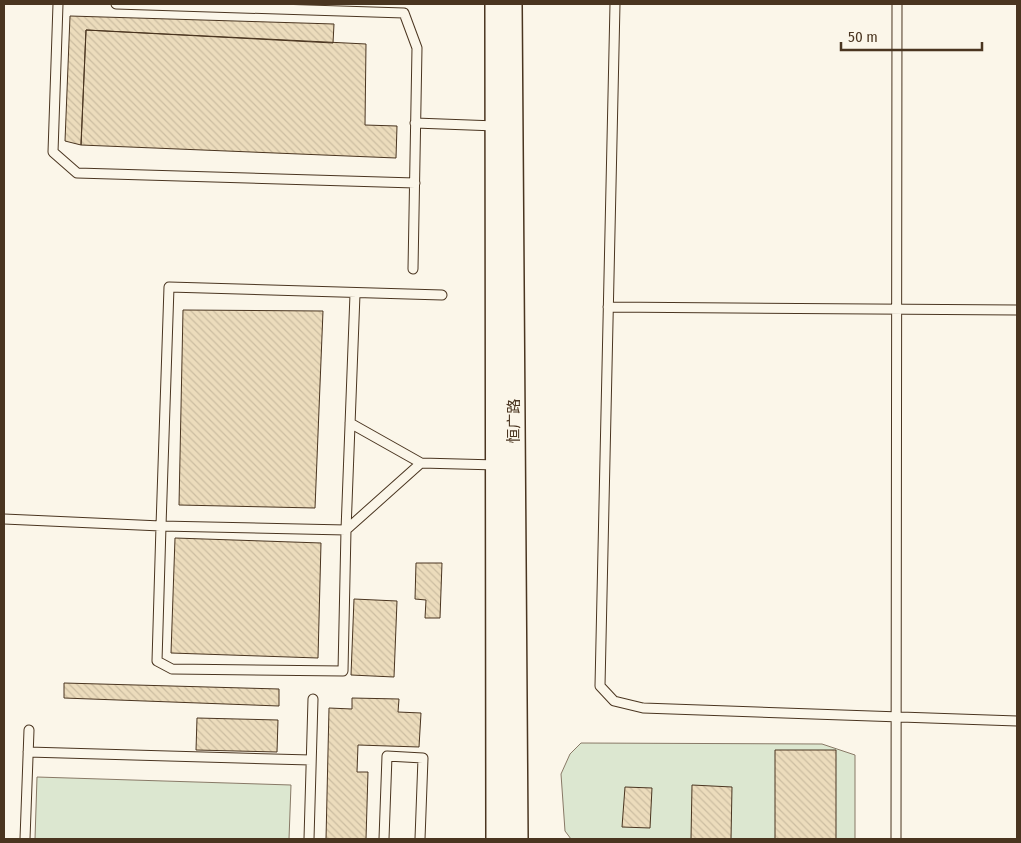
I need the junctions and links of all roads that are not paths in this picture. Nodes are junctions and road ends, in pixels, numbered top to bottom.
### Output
1 (58, 4) edge
2 (116, 4) edge
3 (496, 4) edge
4 (511, 4) edge
5 (615, 4) edge
6 (897, 4) edge
7 (415, 123) junction
8 (496, 126) junction
9 (415, 183) junction
10 (413, 269) dead end
11 (355, 294) junction
12 (442, 295) dead end
13 (608, 308) junction
14 (897, 310) junction
15 (1017, 310) edge
16 (350, 423) junction
17 (421, 463) junction
18 (497, 465) junction
19 (4, 520) edge
20 (161, 526) junction
21 (346, 530) junction
22 (313, 699) dead end
23 (897, 717) junction
24 (1017, 721) edge
25 (29, 730) dead end
26 (28, 752) junction
27 (311, 760) junction
28 (25, 839) edge
29 (309, 839) edge
30 (384, 839) edge
31 (420, 839) edge
32 (497, 839) edge
33 (517, 839) edge
34 (896, 839) edge

1 - 9 lane
2 - 7 lane
3 - 8 street, 恒广路
4 - 33 street, 恒广路
5 - 13 lane
6 - 14 lane
7 - 8 lane
7 - 9 lane
8 - 18 street, 恒广路
9 - 10 lane
11 - 12 lane
11 - 16 lane
11 - 20 lane
13 - 14 lane
13 - 23 lane
14 - 15 lane
14 - 23 lane
16 - 17 lane
16 - 21 lane
17 - 18 lane
17 - 21 lane
18 - 32 street, 恒广路
19 - 20 lane
20 - 21 lane
20 - 21 lane
22 - 27 lane
23 - 24 lane
23 - 34 lane
25 - 26 lane
26 - 27 lane
26 - 28 lane
27 - 29 lane
30 - 31 lane

